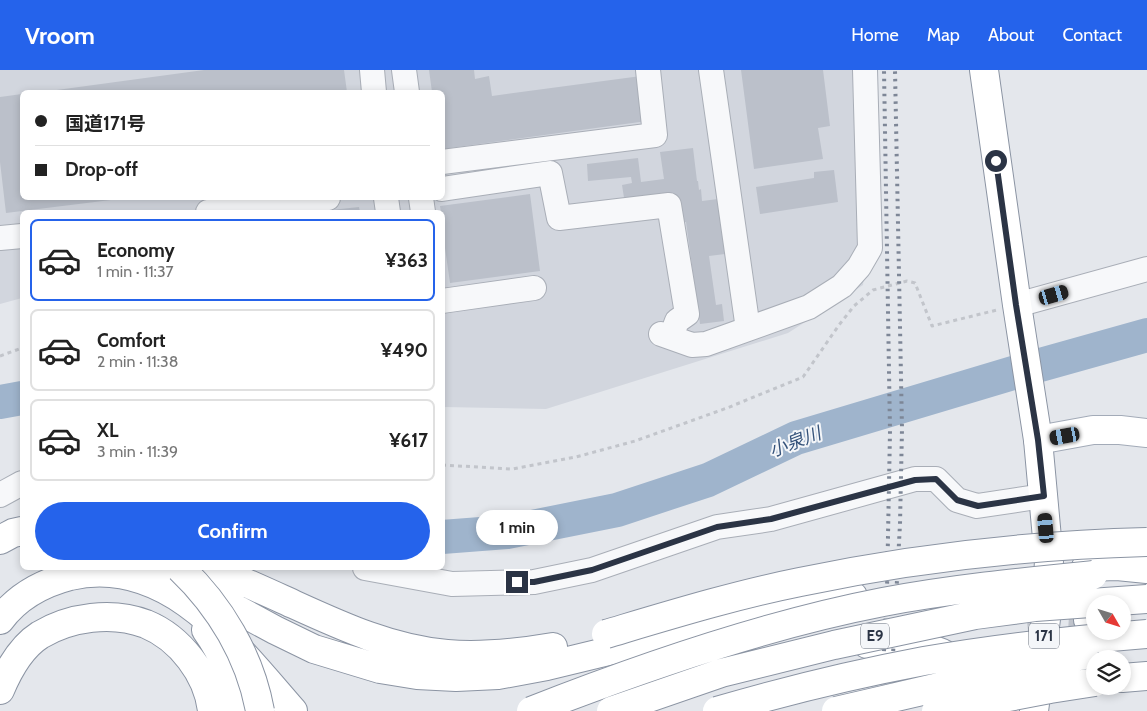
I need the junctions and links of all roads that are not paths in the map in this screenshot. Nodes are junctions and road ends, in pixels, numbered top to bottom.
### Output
1 (372, 70) edge
2 (404, 70) edge
3 (648, 70) edge
4 (711, 70) edge
5 (865, 70) edge
6 (984, 70) edge
7 (374, 90) edge
8 (407, 90) edge
9 (445, 162) edge
10 (445, 189) edge
11 (311, 200) edge
12 (225, 210) edge
13 (20, 236) edge
14 (0, 238) edge
15 (1147, 269) edge
16 (534, 288) dead end
17 (445, 301) edge
18 (1018, 312) junction
19 (748, 329) junction
20 (1147, 433) edge
21 (1038, 440) junction
22 (20, 484) edge
23 (0, 495) edge
24 (1044, 496) junction
25 (20, 531) edge
26 (0, 540) edge
27 (1147, 542) edge
28 (1086, 567) dead end
29 (35, 570) edge
30 (164, 570) edge
31 (182, 570) edge
32 (216, 570) edge
33 (376, 570) edge
34 (1147, 571) edge
35 (997, 575) dead end
36 (0, 592) edge
37 (171, 593) junction
38 (1147, 599) edge
39 (0, 620) edge
40 (1011, 622) tunnel mouth
41 (1147, 634) edge
42 (1131, 636) edge
43 (667, 638) junction
44 (820, 644) junction
45 (1147, 646) edge
46 (1147, 676) edge
47 (1131, 677) edge
48 (1086, 683) edge
49 (0, 690) edge
50 (650, 707) edge
51 (212, 711) edge
52 (240, 711) edge
53 (260, 711) edge
54 (292, 711) edge
55 (531, 711) edge
56 (552, 711) edge
57 (611, 711) edge
58 (717, 711) edge
59 (836, 711) edge
60 (936, 711) edge
61 (985, 711) edge
62 (1034, 711) edge

1 - 7 street
2 - 8 street
3 - 9 street
4 - 19 street
5 - 19 street
6 - 18 main road, 171
10 - 19 street
11 - 12 street
13 - 14 street
15 - 18 street
16 - 17 street
18 - 21 main road, 171
20 - 21 main road
21 - 24 main road, 171
22 - 23 street
24 - 33 street
24 - 62 main road, 171
25 - 26 main road
27 - 32 main road, bridge
28 - 34 main road
29 - 36 main road
30 - 43 main road
31 - 53 main road, bridge
34 - 55 main road, bridge
35 - 43 main road
37 - 39 main road
37 - 52 main road
37 - 54 main road
38 - 57 main road, E9, bridge
40 - 44 main road
41 - 58 main road, E9, bridge
42 - 45 main road
43 - 56 main road, bridge
44 - 50 main road
44 - 61 main road
45 - 59 main road, bridge
46 - 47 main road
48 - 60 main road, bridge
49 - 51 main road

